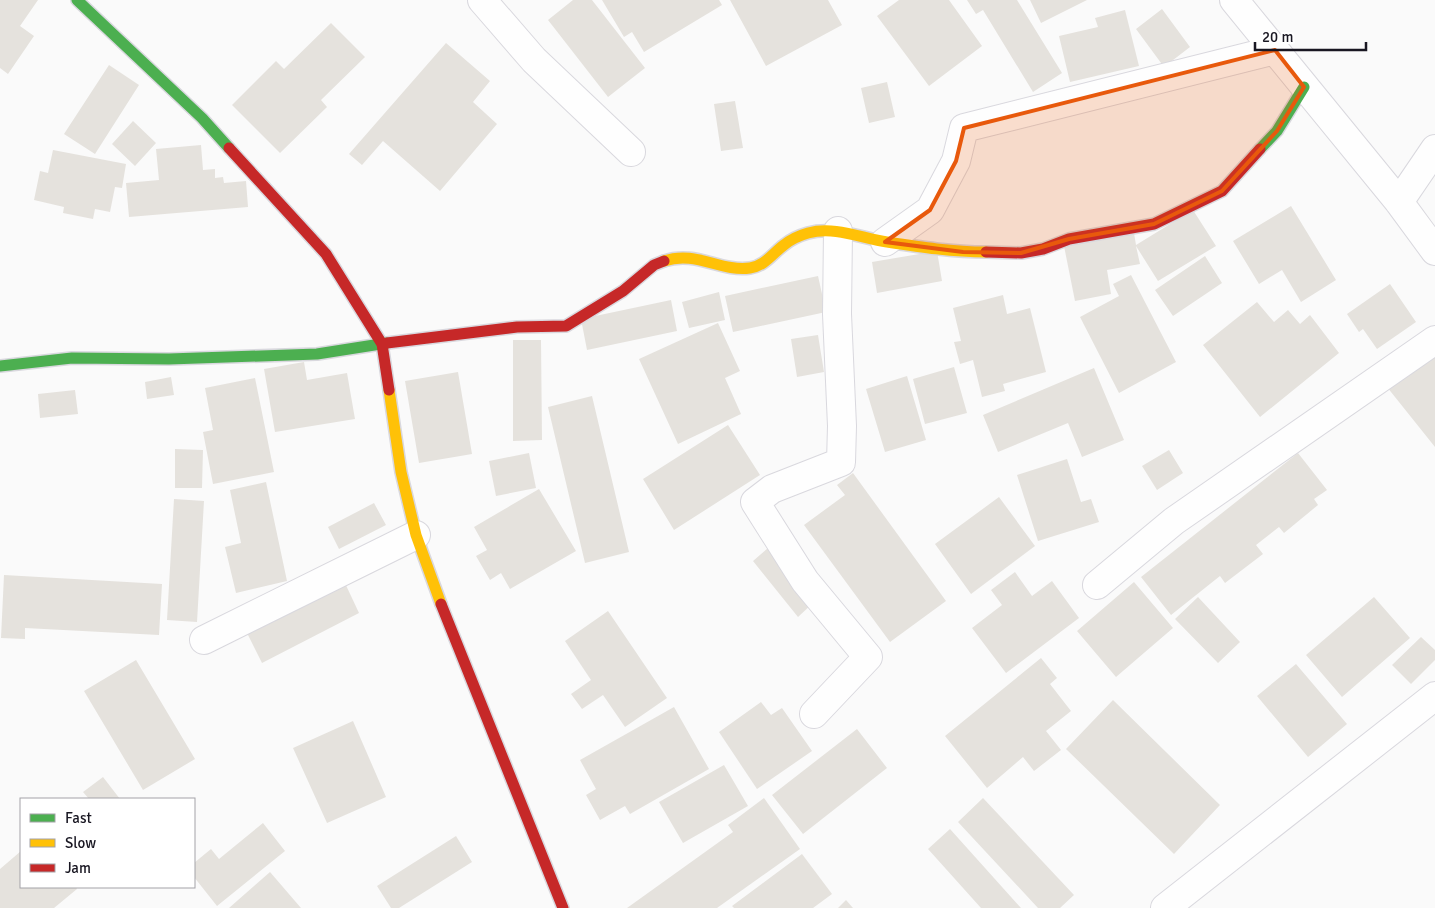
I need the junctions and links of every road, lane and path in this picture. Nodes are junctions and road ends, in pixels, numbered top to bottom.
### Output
1 (78, 0) edge
2 (482, 0) edge
3 (1234, 0) edge
4 (1275, 50) junction
5 (1304, 87) junction
6 (1435, 149) edge
7 (631, 152) dead end
8 (1398, 202) junction
9 (838, 230) junction
10 (885, 242) junction
11 (1435, 251) edge
12 (1435, 340) edge
13 (382, 344) junction
14 (0, 366) edge
15 (416, 535) junction
16 (1097, 585) dead end
17 (204, 640) dead end
18 (1435, 696) edge
19 (814, 714) dead end
20 (563, 908) edge
21 (1165, 908) edge

1 - 13 street
2 - 7 street
3 - 4 street
4 - 5 street
4 - 10 street
5 - 8 street
5 - 10 street
6 - 8 street
8 - 11 street
9 - 10 street
9 - 13 street
9 - 19 street
12 - 16 street
13 - 14 street
13 - 15 street
15 - 17 street
15 - 20 street
18 - 21 street

